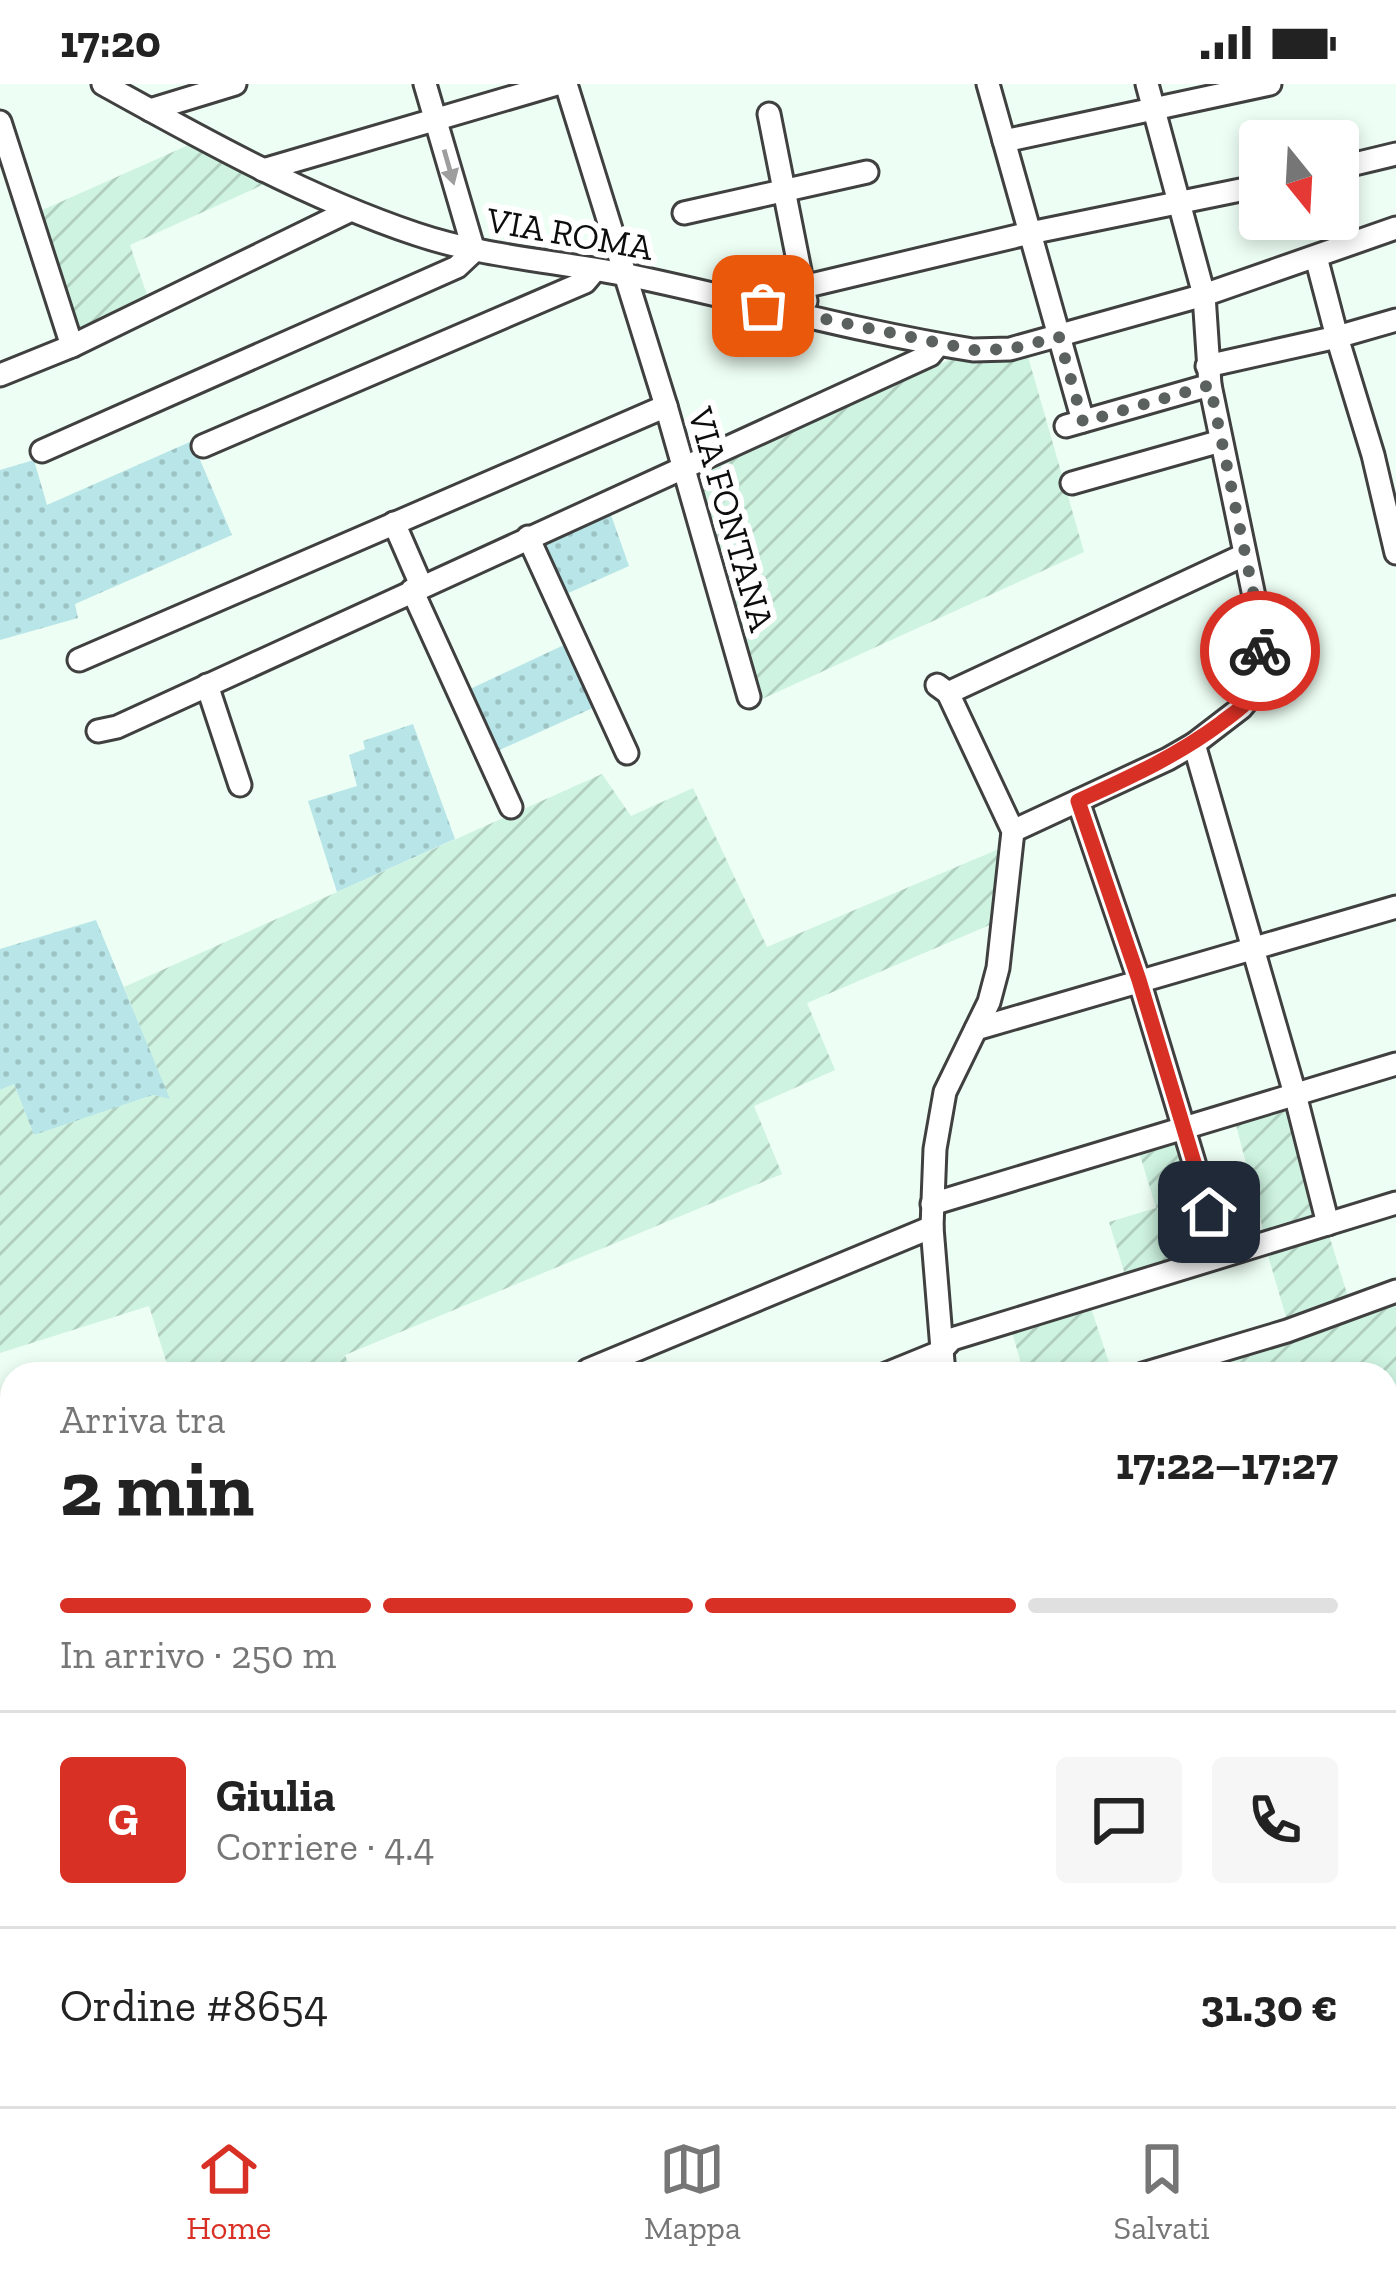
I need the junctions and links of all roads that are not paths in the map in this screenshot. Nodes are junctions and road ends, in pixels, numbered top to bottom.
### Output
1 (103, 84) edge
2 (236, 84) edge
3 (425, 84) edge
4 (593, 84) edge
5 (988, 84) edge
6 (1147, 84) edge
7 (1270, 84) edge
8 (564, 86) edge
9 (1154, 108) junction
10 (150, 110) junction
11 (769, 113) dead end
12 (435, 118) junction
13 (0, 122) edge
14 (1004, 141) junction
15 (1396, 154) edge
16 (1359, 163) edge
17 (263, 170) junction
18 (867, 172) dead end
19 (10, 187) edge
20 (784, 190) junction
21 (1239, 191) edge
22 (1180, 204) junction
23 (351, 210) junction
24 (684, 213) dead end
25 (1396, 228) edge
26 (1030, 232) junction
27 (474, 251) junction
28 (1316, 257) junction
29 (595, 270) junction
30 (626, 275) junction
31 (803, 287) junction
32 (1204, 295) junction
33 (809, 316) junction
34 (1396, 320) edge
35 (1059, 337) junction
36 (1337, 337) junction
37 (938, 345) junction
38 (72, 346) junction
39 (0, 375) edge
40 (1208, 375) junction
41 (666, 406) junction
42 (1221, 440) junction
43 (203, 446) dead end
44 (42, 451) dead end
45 (1385, 452) edge
46 (683, 470) junction
47 (1072, 483) dead end
48 (394, 523) junction
49 (528, 537) junction
50 (1396, 553) edge
51 (1244, 555) junction
52 (417, 587) junction
53 (80, 661) dead end
54 (207, 685) junction
55 (749, 697) dead end
56 (98, 731) dead end
57 (1194, 744) junction
58 (627, 753) dead end
59 (240, 785) dead end
60 (1078, 801) junction
61 (511, 807) dead end
62 (1013, 831) junction
63 (1396, 907) edge
64 (1253, 947) junction
65 (1139, 980) junction
66 (976, 1030) junction
67 (1396, 1064) edge
68 (1295, 1094) junction
69 (1183, 1127) junction
70 (1396, 1204) edge
71 (932, 1215) junction
72 (1328, 1224) junction
73 (1222, 1255) junction
74 (1396, 1291) edge
75 (606, 1362) edge
76 (942, 1362) edge
77 (942, 1362) edge
78 (1183, 1362) edge

1 - 10 street, VIA ROMA
2 - 10 street
3 - 12 street
4 - 8 street
5 - 14 street
6 - 9 street
7 - 9 street
8 - 12 street
8 - 30 street, VIA FONTANA
9 - 14 street
9 - 22 street
10 - 17 street, VIA ROMA
11 - 20 street
12 - 17 street
12 -> 27 street
13 - 19 street
14 - 26 street
15 - 16 street
17 - 23 street, VIA ROMA
18 - 20 street
19 - 38 street
20 - 24 street
20 - 31 street
21 - 22 street
22 - 26 street
22 - 32 street
23 - 27 street, VIA ROMA
23 - 38 street
25 - 28 street, VIA ROMA
26 - 31 street
26 - 35 street
27 - 29 street, VIA ROMA
27 - 44 street
28 - 32 street, VIA ROMA
28 - 36 street
29 - 30 street, VIA ROMA
29 - 43 street
30 - 33 street, VIA ROMA
30 - 41 street, VIA FONTANA
31 - 33 street
32 - 35 street, VIA ROMA
32 - 40 street
33 - 37 street, VIA ROMA
34 - 36 street
35 - 37 street, VIA ROMA
35 - 40 street
36 - 40 street
36 - 45 street
37 - 46 street
38 - 39 street
40 - 42 street
41 - 46 street, VIA FONTANA
41 - 48 street
42 - 47 street
42 - 51 street
45 - 50 street
46 - 49 street
46 - 55 street, VIA FONTANA
48 - 52 street
48 - 53 street
49 - 52 street
49 - 58 street
51 - 57 street
51 - 62 street
52 - 54 street
52 - 61 street
54 - 56 street
54 - 59 street
57 - 60 street
57 - 64 street
60 - 62 street
60 - 65 street
62 - 66 street
63 - 64 street
64 - 65 street
64 - 68 street
65 - 66 street
65 - 69 street
66 - 71 street
67 - 68 street
68 - 69 street
68 - 72 street
69 - 71 street
69 - 73 street
70 - 72 street
71 - 75 street
71 - 76 street
72 - 73 street
73 - 77 street
74 - 78 street

